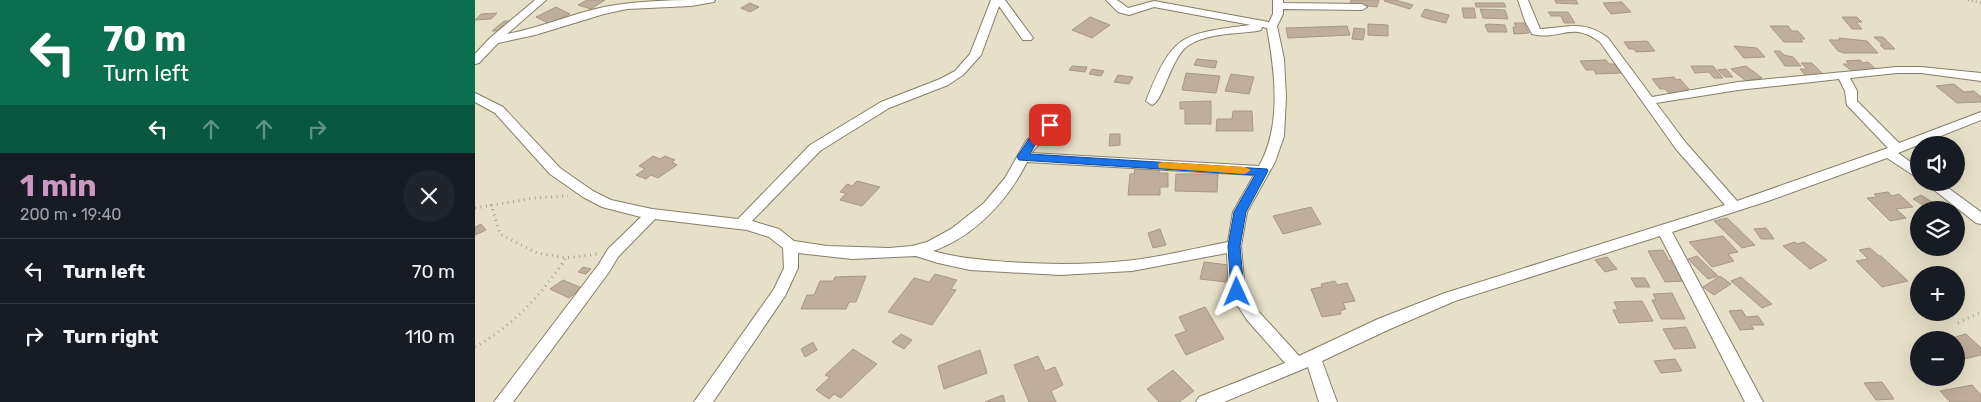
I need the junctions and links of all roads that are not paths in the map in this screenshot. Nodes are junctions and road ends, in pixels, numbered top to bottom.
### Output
1 (541, 0) edge
2 (710, 0) edge
3 (998, 0) edge
4 (1111, 0) edge
5 (1523, 0) edge
6 (1279, 3) edge
7 (1362, 7) dead end
8 (1272, 26) junction
9 (1027, 38) dead end
10 (494, 40) junction
11 (475, 61) edge
12 (1843, 76) junction
13 (1981, 77) edge
14 (475, 97) edge
15 (1152, 101) dead end
16 (1649, 101) junction
17 (1058, 115) dead end
18 (1981, 116) edge
19 (1893, 151) junction
20 (1022, 157) junction
21 (1910, 166) edge
22 (1263, 171) junction
23 (1942, 191) edge
24 (1734, 207) junction
25 (653, 214) junction
26 (1981, 219) edge
27 (741, 224) junction
28 (1663, 229) junction
29 (790, 246) junction
30 (1234, 246) junction
31 (917, 251) junction
32 (1305, 361) junction
33 (503, 402) edge
34 (704, 402) edge
35 (1205, 402) edge
36 (1328, 402) edge
37 (1754, 402) edge

1 - 10 street
2 - 10 street
3 - 9 street
3 - 27 street
4 - 8 street
5 - 16 street
6 - 7 street
6 - 8 street
8 - 15 street
8 - 22 street
10 - 11 street
12 - 13 street
12 - 16 street
12 - 19 street
14 - 25 street
16 - 24 street
17 - 20 street
18 - 19 street
19 - 21 street
19 - 24 street
20 - 22 street
20 - 31 street
22 - 30 street
23 - 26 street
24 - 28 street
25 - 27 street
25 - 33 street
27 - 29 street
28 - 32 street
28 - 37 street
29 - 31 street
29 - 34 street
30 - 31 street
30 - 32 street
32 - 35 street
32 - 36 street

